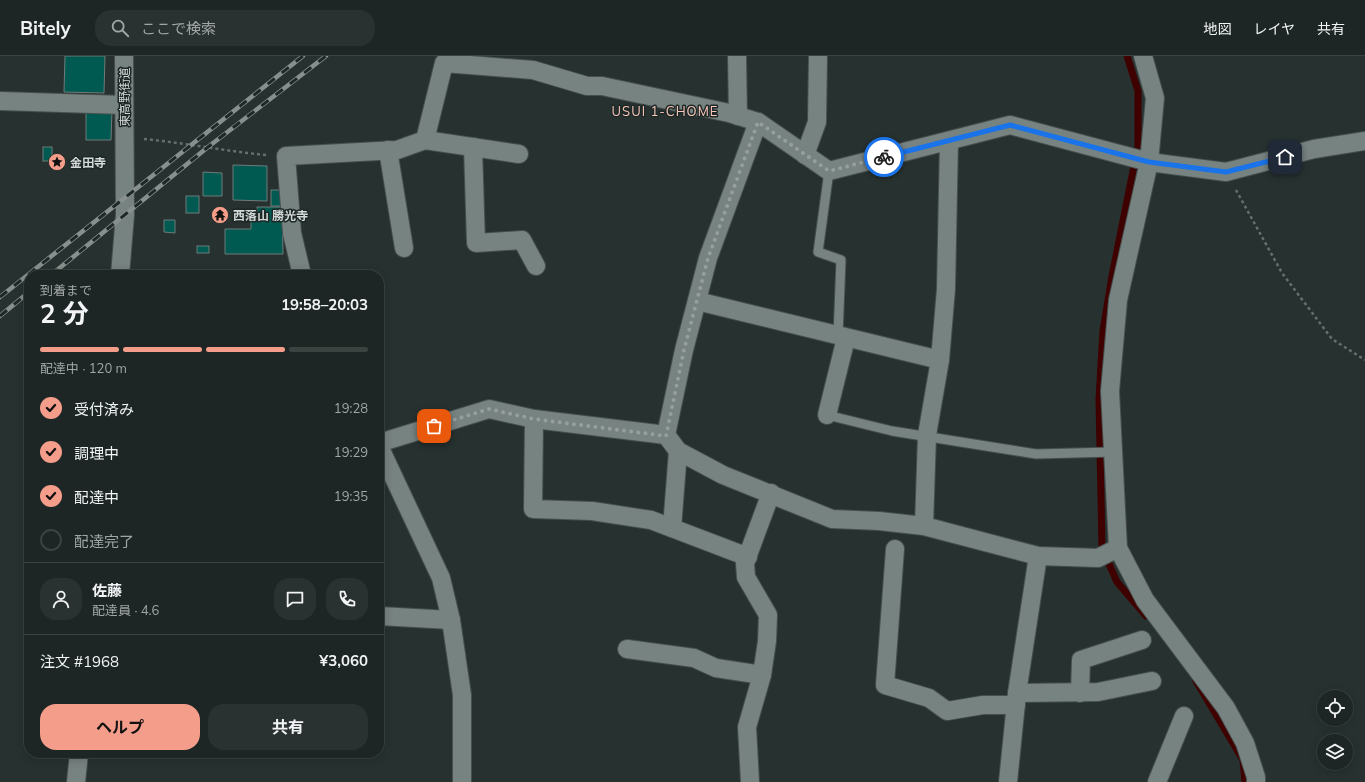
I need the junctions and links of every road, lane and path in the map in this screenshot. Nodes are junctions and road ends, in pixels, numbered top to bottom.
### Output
1 (124, 56) edge
2 (737, 56) edge
3 (818, 56) edge
4 (1143, 56) edge
5 (0, 101) edge
6 (124, 105) junction
7 (738, 116) junction
8 (758, 122) junction
9 (124, 137) junction
10 (425, 140) junction
11 (1365, 140) edge
12 (949, 141) junction
13 (472, 147) junction
14 (388, 150) junction
15 (519, 154) dead end
16 (805, 155) junction
17 (286, 156) junction
18 (1149, 162) junction
19 (829, 171) junction
20 (1226, 172) junction
21 (404, 248) dead end
22 (536, 266) dead end
23 (120, 270) edge
24 (301, 270) edge
25 (697, 301) junction
26 (842, 337) junction
27 (940, 360) junction
28 (1365, 360) edge
29 (827, 415) joint
30 (534, 419) junction
31 (666, 436) junction
32 (927, 436) junction
33 (384, 441) edge
34 (678, 451) junction
35 (1113, 452) junction
36 (384, 457) edge
37 (770, 493) junction
38 (924, 526) junction
39 (672, 528) junction
40 (1118, 548) junction
41 (896, 549) dead end
42 (1038, 556) junction
43 (748, 557) junction
44 (384, 616) edge
45 (451, 620) junction
46 (1142, 640) dead end
47 (627, 649) dead end
48 (762, 675) junction
49 (1152, 681) dead end
50 (1080, 693) junction
51 (1016, 699) junction
52 (1184, 716) dead end
53 (78, 758) edge
54 (76, 782) edge
55 (462, 782) edge
56 (750, 782) edge
57 (1008, 782) edge
58 (1158, 782) edge
59 (1256, 782) edge

1 - 6 street, 東高野街道
2 - 7 street
3 - 16 street
4 - 18 street
5 - 6 street
6 - 9 street, 東高野街道
7 - 8 street
7 - 10 street
8 - 16 street
8 - 25 street
9 - 17 path
9 - 23 street, 東高野街道
10 - 13 street
10 - 14 street
11 - 20 street
12 - 18 street
12 - 19 street
12 - 27 street
13 - 15 street
13 - 22 street
14 - 17 street
14 - 21 street
16 - 19 street
17 - 24 street
18 - 20 street
18 - 35 street
19 - 26 lane
20 - 28 path
25 - 26 street
25 - 31 street
26 - 27 street
26 - 29 street
27 - 32 street
29 - 32 lane
30 - 31 street
30 - 33 street
30 - 39 street
31 - 34 street
32 - 35 lane
32 - 38 street
34 - 37 street
34 - 39 street
35 - 40 street
36 - 45 street
37 - 38 street
37 - 43 street
38 - 42 street
39 - 43 street
40 - 42 street
40 - 59 street
41 - 51 street
42 - 51 street
43 - 48 street
44 - 45 street
45 - 55 street
46 - 50 street
47 - 48 street
48 - 56 street
49 - 50 street
50 - 51 street
51 - 57 street
52 - 58 street
53 - 54 street

